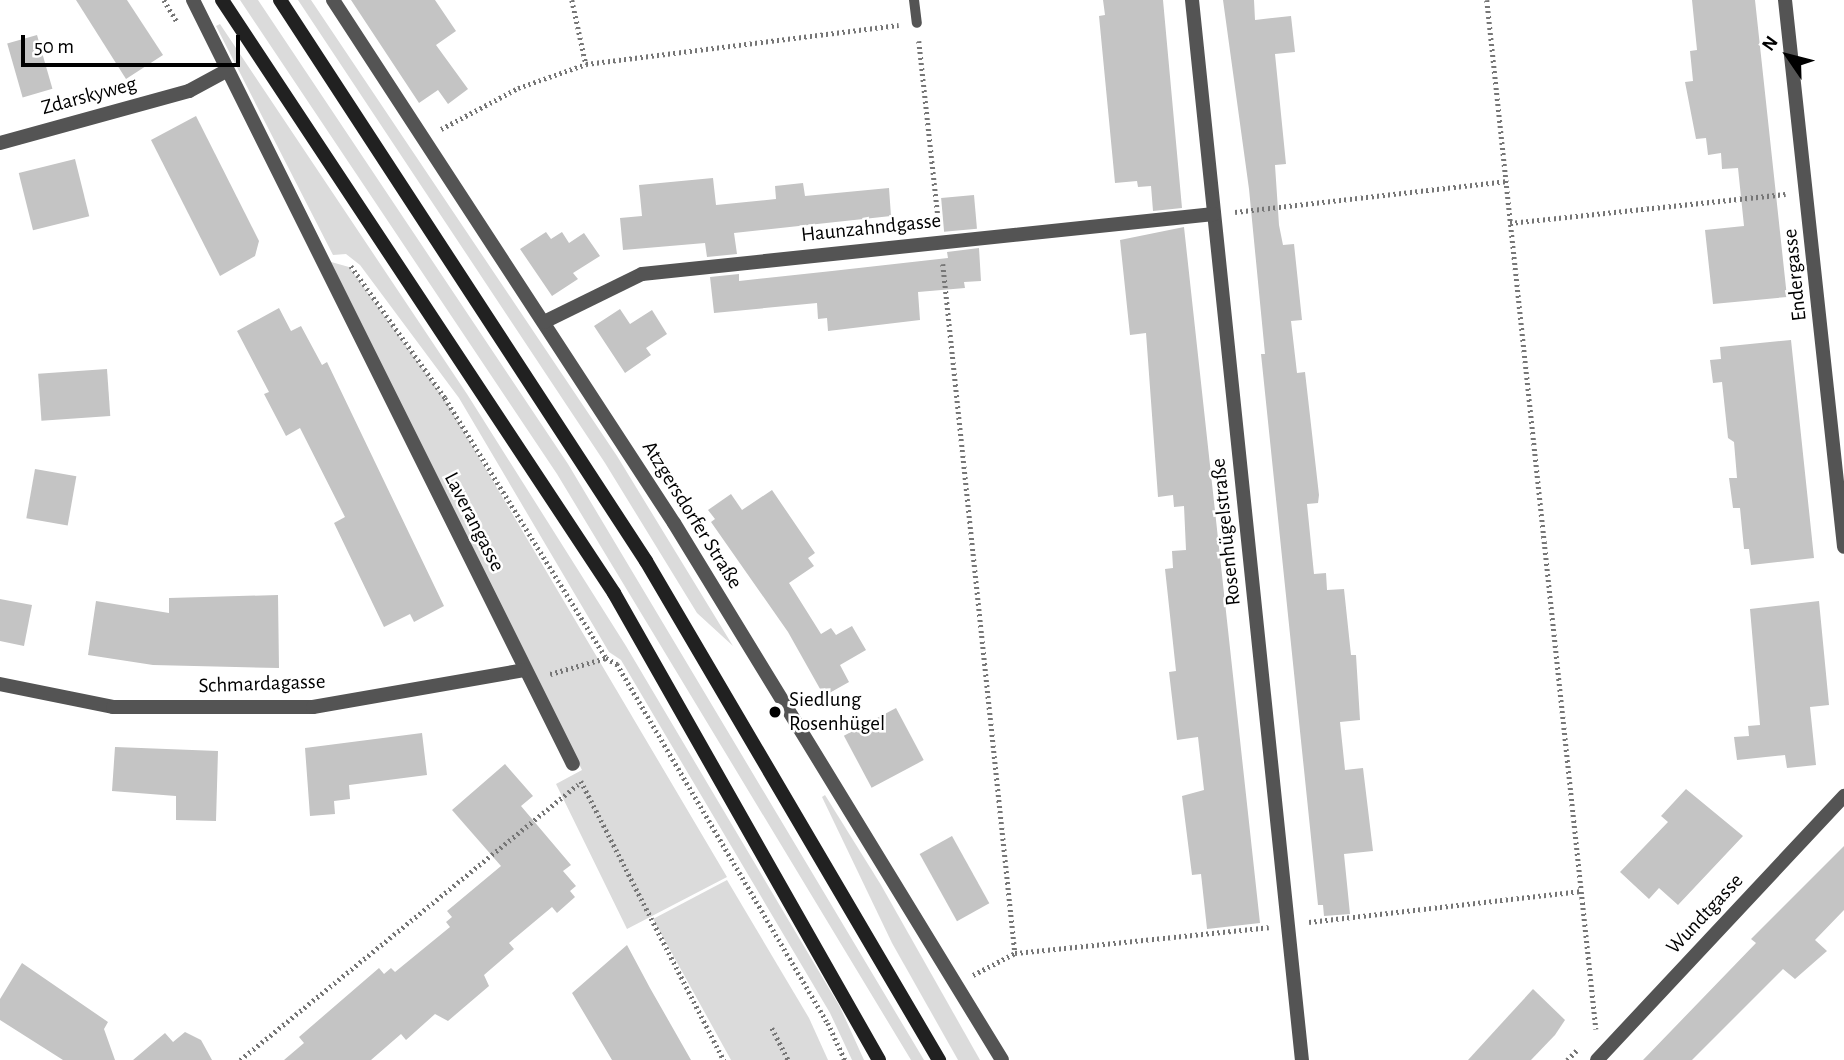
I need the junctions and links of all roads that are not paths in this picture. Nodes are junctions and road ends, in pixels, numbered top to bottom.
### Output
1 (193, 0) edge
2 (222, 0) edge
3 (280, 0) edge
4 (333, 0) edge
5 (914, 0) edge
6 (1192, 0) edge
7 (1785, 0) edge
8 (916, 23) road end
9 (226, 71) junction
10 (0, 143) edge
11 (1214, 214) junction
12 (544, 323) junction
13 (1844, 547) edge
14 (527, 675) junction
15 (0, 684) edge
16 (573, 764) road end
17 (1844, 796) edge
18 (879, 1060) edge
19 (939, 1060) edge
20 (1002, 1060) edge
21 (1302, 1060) edge
22 (1597, 1060) edge

1 - 9 street, Laverangasse
2 - 18 main road
3 - 19 main road
4 - 12 street, Atzgersdorfer Straße
5 - 8 lane
6 - 11 street, Rosenhügelstraße
7 - 13 street, Endergasse
9 - 10 street, Zdarskyweg
9 - 14 street, Laverangasse
11 - 12 street, Haunzahndgasse
11 - 21 street, Rosenhügelstraße
12 - 20 street, Atzgersdorfer Straße
14 - 15 street, Schmardagasse
14 - 16 street, Laverangasse
17 - 22 street, Wundtgasse

